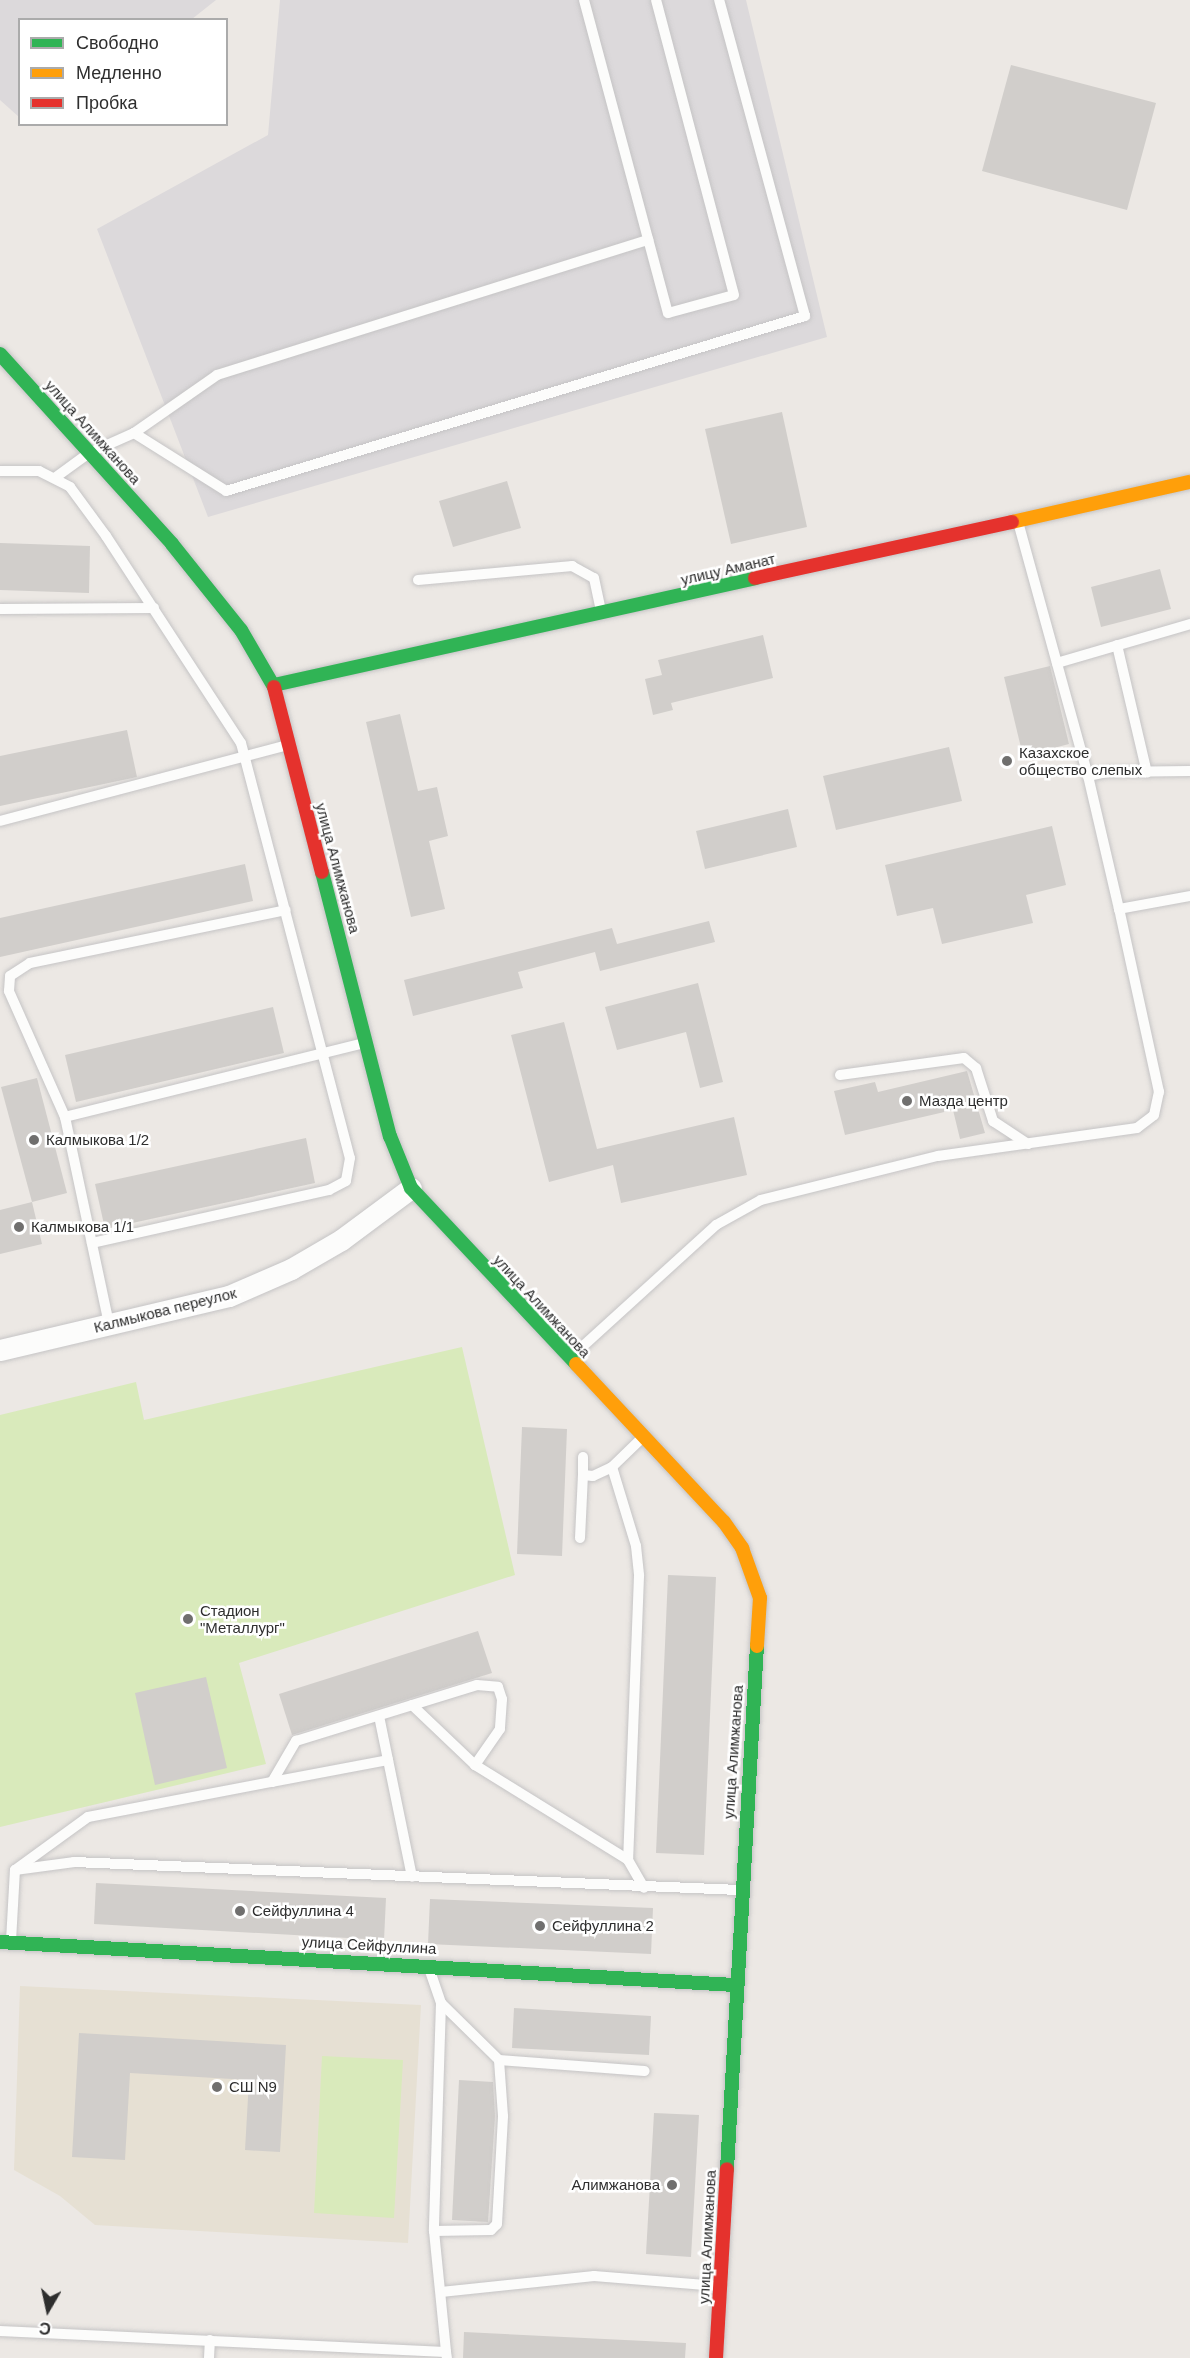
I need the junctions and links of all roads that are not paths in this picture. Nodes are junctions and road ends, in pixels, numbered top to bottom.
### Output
1 (584, 0) edge
2 (656, 0) edge
3 (718, 0) edge
4 (648, 240) junction
5 (0, 354) edge
6 (134, 433) junction
7 (89, 453) junction
8 (0, 471) edge
9 (56, 477) junction
10 (1190, 482) edge
11 (1018, 520) junction
12 (418, 580) dead end
13 (154, 608) junction
14 (0, 609) edge
15 (602, 614) junction
16 (1190, 624) edge
17 (1117, 645) junction
18 (1057, 663) junction
19 (274, 685) junction
20 (288, 745) junction
21 (245, 754) junction
22 (1190, 771) edge
23 (1147, 773) junction
24 (1088, 776) junction
25 (0, 821) edge
26 (1190, 896) edge
27 (1119, 909) junction
28 (286, 910) junction
29 (5, 975) edge
30 (368, 1042) junction
31 (322, 1054) junction
32 (840, 1076) dead end
33 (65, 1117) junction
34 (1028, 1144) junction
35 (411, 1188) junction
36 (92, 1243) junction
37 (110, 1324) junction
38 (0, 1350) edge
39 (569, 1359) junction
40 (643, 1436) junction
41 (583, 1457) dead end
42 (612, 1467) junction
43 (583, 1475) junction
44 (580, 1538) dead end
45 (412, 1705) junction
46 (379, 1716) junction
47 (388, 1760) junction
48 (475, 1765) junction
49 (272, 1782) junction
50 (628, 1860) junction
51 (15, 1870) junction
52 (412, 1877) junction
53 (644, 1888) junction
54 (740, 1890) junction
55 (5, 1942) edge
56 (428, 1965) junction
57 (735, 1985) junction
58 (441, 2003) junction
59 (499, 2061) junction
60 (645, 2071) dead end
61 (434, 2231) junction
62 (722, 2286) junction
63 (441, 2292) junction
64 (0, 2331) edge
65 (210, 2340) junction
66 (447, 2355) edge
67 (209, 2358) edge
68 (716, 2358) edge

1 - 4 lane
2 - 4 lane
3 - 6 lane
4 - 6 lane
5 - 7 street, улица Алимжанова
6 - 7 lane
7 - 9 lane
7 - 19 street, улица Алимжанова
8 - 9 lane
9 - 13 lane
10 - 11 street, улицу Аманат
11 - 15 street, улицу Аманат
11 - 18 lane
12 - 15 lane
13 - 14 lane
13 - 21 lane
15 - 19 street, улицу Аманат
16 - 17 lane
17 - 18 lane
17 - 23 lane
18 - 24 lane
19 - 20 street, улица Алимжанова
20 - 21 lane
20 - 30 street, улица Алимжанова
21 - 25 lane
21 - 28 lane
22 - 23 lane
23 - 24 lane
24 - 27 lane
26 - 27 lane
27 - 34 lane
28 - 29 lane
28 - 31 lane
29 - 33 lane
30 - 31 lane
30 - 35 street, улица Алимжанова
31 - 33 lane
31 - 36 lane
32 - 34 lane
33 - 36 lane
34 - 39 lane
35 - 37 street, Калмыкова переулок
35 - 39 street, улица Алимжанова
36 - 37 lane
37 - 38 street, Калмыкова переулок
39 - 40 street, улица Алимжанова
40 - 42 lane
40 - 54 street, улица Алимжанова
41 - 43 lane
42 - 43 lane
42 - 50 lane
43 - 44 lane
45 - 46 lane
45 - 48 lane
45 - 48 lane
46 - 47 lane
46 - 49 lane
47 - 49 lane
47 - 52 lane
48 - 50 lane
49 - 51 lane
50 - 53 lane
51 - 52 lane
51 - 55 lane
52 - 53 lane
53 - 54 lane
54 - 57 street, улица Алимжанова
55 - 56 street, улица Сейфуллина
56 - 57 street, улица Сейфуллина
56 - 58 lane
57 - 62 street, улица Алимжанова
58 - 59 lane
58 - 61 lane
59 - 60 lane
59 - 61 lane
61 - 63 lane
62 - 63 lane
62 - 68 street, улица Алимжанова
63 - 66 lane
64 - 65 lane
65 - 66 lane
65 - 67 lane

